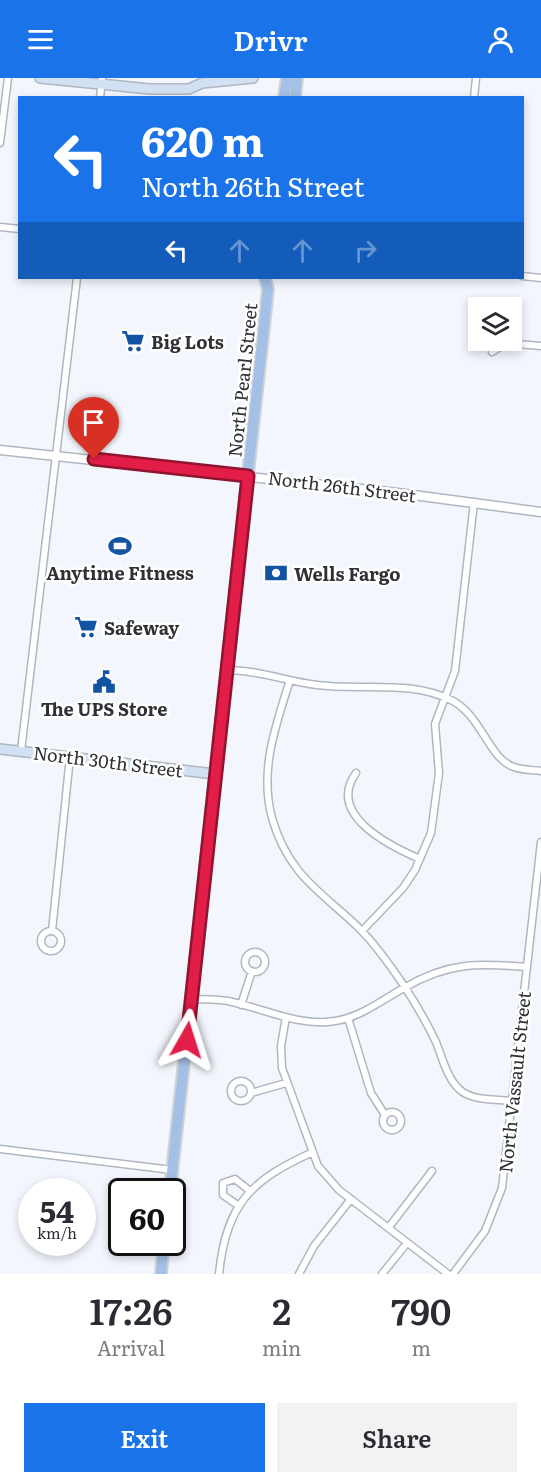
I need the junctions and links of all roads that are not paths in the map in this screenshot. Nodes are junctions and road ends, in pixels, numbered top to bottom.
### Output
1 (8, 78) edge
2 (40, 78) edge
3 (253, 78) edge
4 (287, 78) edge
5 (297, 78) edge
6 (476, 78) edge
7 (199, 80) edge
8 (102, 82) edge
9 (284, 96) edge
10 (295, 96) edge
11 (474, 96) edge
12 (0, 143) edge
13 (0, 226) edge
14 (18, 229) edge
15 (524, 276) edge
16 (541, 278) edge
17 (77, 279) edge
18 (265, 279) edge
19 (274, 279) edge
20 (268, 289) junction
21 (541, 346) edge
22 (492, 352) dead end
23 (0, 450) edge
24 (55, 455) junction
25 (248, 476) junction
26 (474, 502) junction
27 (541, 512) edge
28 (227, 670) junction
29 (290, 680) junction
30 (444, 697) junction
31 (0, 748) edge
32 (21, 751) junction
33 (70, 758) junction
34 (541, 771) edge
35 (356, 773) dead end
36 (215, 774) junction
37 (541, 844) edge
38 (420, 859) junction
39 (362, 931) junction
40 (52, 932) dead end
41 (527, 967) junction
42 (252, 971) dead end
43 (404, 988) junction
44 (191, 999) junction
45 (241, 1005) junction
46 (286, 1017) junction
47 (348, 1018) junction
48 (286, 1083) junction
49 (251, 1093) dead end
50 (511, 1101) junction
51 (385, 1115) dead end
52 (0, 1149) edge
53 (313, 1152) junction
54 (172, 1170) junction
55 (432, 1171) dead end
56 (171, 1178) edge
57 (250, 1191) junction
58 (351, 1199) junction
59 (239, 1206) junction
60 (389, 1227) junction
61 (407, 1243) junction
62 (163, 1256) edge
63 (161, 1274) edge
64 (219, 1274) edge
65 (299, 1274) edge
66 (382, 1274) edge
67 (448, 1274) edge
68 (453, 1274) edge

1 - 12 street
2 - 8 main road
3 - 7 main road
4 - 9 main road
5 - 10 main road
6 - 11 street
7 - 8 main road
13 - 14 street
15 - 16 street
17 - 24 street
18 - 20 main road, North Pearl Street
19 - 20 main road, North Pearl Street
20 - 25 main road, North Pearl Street
21 - 22 street
23 - 24 street, North 26th Street
24 - 25 street, North 26th Street
24 - 32 street
25 - 26 street, North 26th Street
25 - 28 main road, North Pearl Street
26 - 27 street, North 26th Street
26 - 30 street
28 - 29 street
28 - 36 main road, North Pearl Street
29 - 30 street
29 - 39 street
30 - 34 street
30 - 38 street
31 - 32 main road, North 30th Street
32 - 33 main road, North 30th Street
33 - 36 main road, North 30th Street
33 - 40 street
35 - 38 street
36 - 44 main road, North Pearl Street
37 - 41 street, North Vassault Street
38 - 39 street
39 - 43 street
41 - 43 street
41 - 50 street, North Vassault Street
42 - 45 street
43 - 47 street
43 - 50 street
44 - 45 street
44 - 54 main road, North Pearl Street
45 - 46 street
46 - 47 street
46 - 48 street
47 - 51 street
48 - 49 street
48 - 53 street
50 - 68 street, North Vassault Street
52 - 54 street
53 - 57 street
53 - 58 street
54 - 56 main road, North Pearl Street
55 - 60 street
57 - 59 street
57 - 59 street
58 - 60 street
58 - 65 street
59 - 64 street
60 - 61 street
61 - 66 street
61 - 67 street
62 - 63 main road

